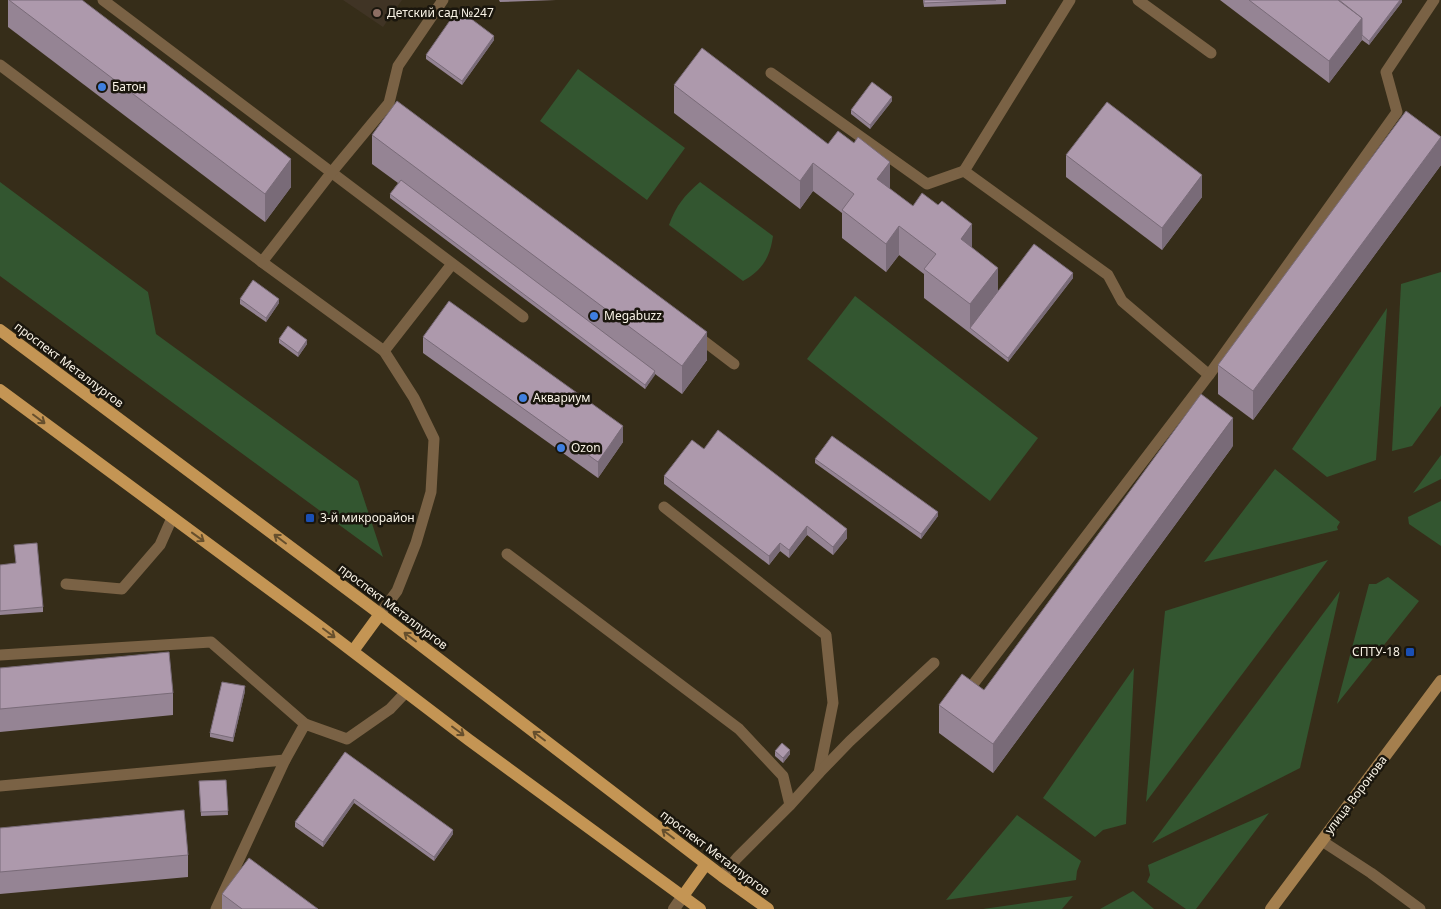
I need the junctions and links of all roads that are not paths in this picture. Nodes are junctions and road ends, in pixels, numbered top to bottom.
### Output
1 (103, 0) edge
2 (443, 0) edge
3 (1070, 0) edge
4 (1138, 0) edge
5 (1434, 0) edge
6 (1211, 53) dead end
7 (0, 65) edge
8 (771, 72) dead end
9 (964, 171) junction
10 (331, 173) junction
11 (262, 262) junction
12 (452, 264) junction
13 (523, 317) dead end
14 (687, 328) edge
15 (0, 330) edge
16 (384, 351) junction
17 (734, 364) dead end
18 (1208, 376) junction
19 (0, 390) edge
20 (664, 508) dead end
21 (172, 518) junction
22 (507, 554) dead end
23 (66, 584) dead end
24 (380, 614) junction
25 (353, 651) junction
26 (0, 656) edge
27 (934, 663) dead end
28 (1441, 681) edge
29 (974, 683) edge
30 (406, 692) junction
31 (304, 724) junction
32 (285, 760) junction
33 (819, 773) junction
34 (0, 786) edge
35 (790, 804) junction
36 (1322, 841) junction
37 (706, 864) junction
38 (722, 876) junction
39 (684, 896) junction
40 (216, 909) edge
41 (674, 909) edge
42 (700, 909) edge
43 (768, 909) edge
44 (1271, 909) edge
45 (1420, 909) edge

1 - 10 lane
2 - 10 lane
3 - 9 lane
4 - 6 lane
5 - 18 lane
7 - 11 lane
8 - 9 lane
9 - 18 lane
10 - 11 lane
10 - 12 lane
11 - 16 lane
12 - 13 lane
12 - 16 lane
14 - 17 lane
24 -> 15 main road, проспект Металлургов
16 - 24 lane
18 - 29 lane
19 -> 21 main road
20 - 33 lane
21 - 23 lane
21 -> 25 main road
22 - 35 lane
24 - 25 main road
37 -> 24 main road, проспект Металлургов
25 - 30 main road
26 - 31 lane
27 - 33 lane
28 - 36 main road, улица Воронова
30 - 31 lane
30 -> 39 main road
31 - 32 lane
32 - 34 lane
32 - 40 lane
33 - 35 lane
35 - 38 lane
36 - 44 main road, улица Воронова
36 - 45 lane
37 - 38 main road, проспект Металлургов
37 - 39 main road
38 - 43 main road, проспект Металлургов
39 - 41 street
39 - 42 main road

